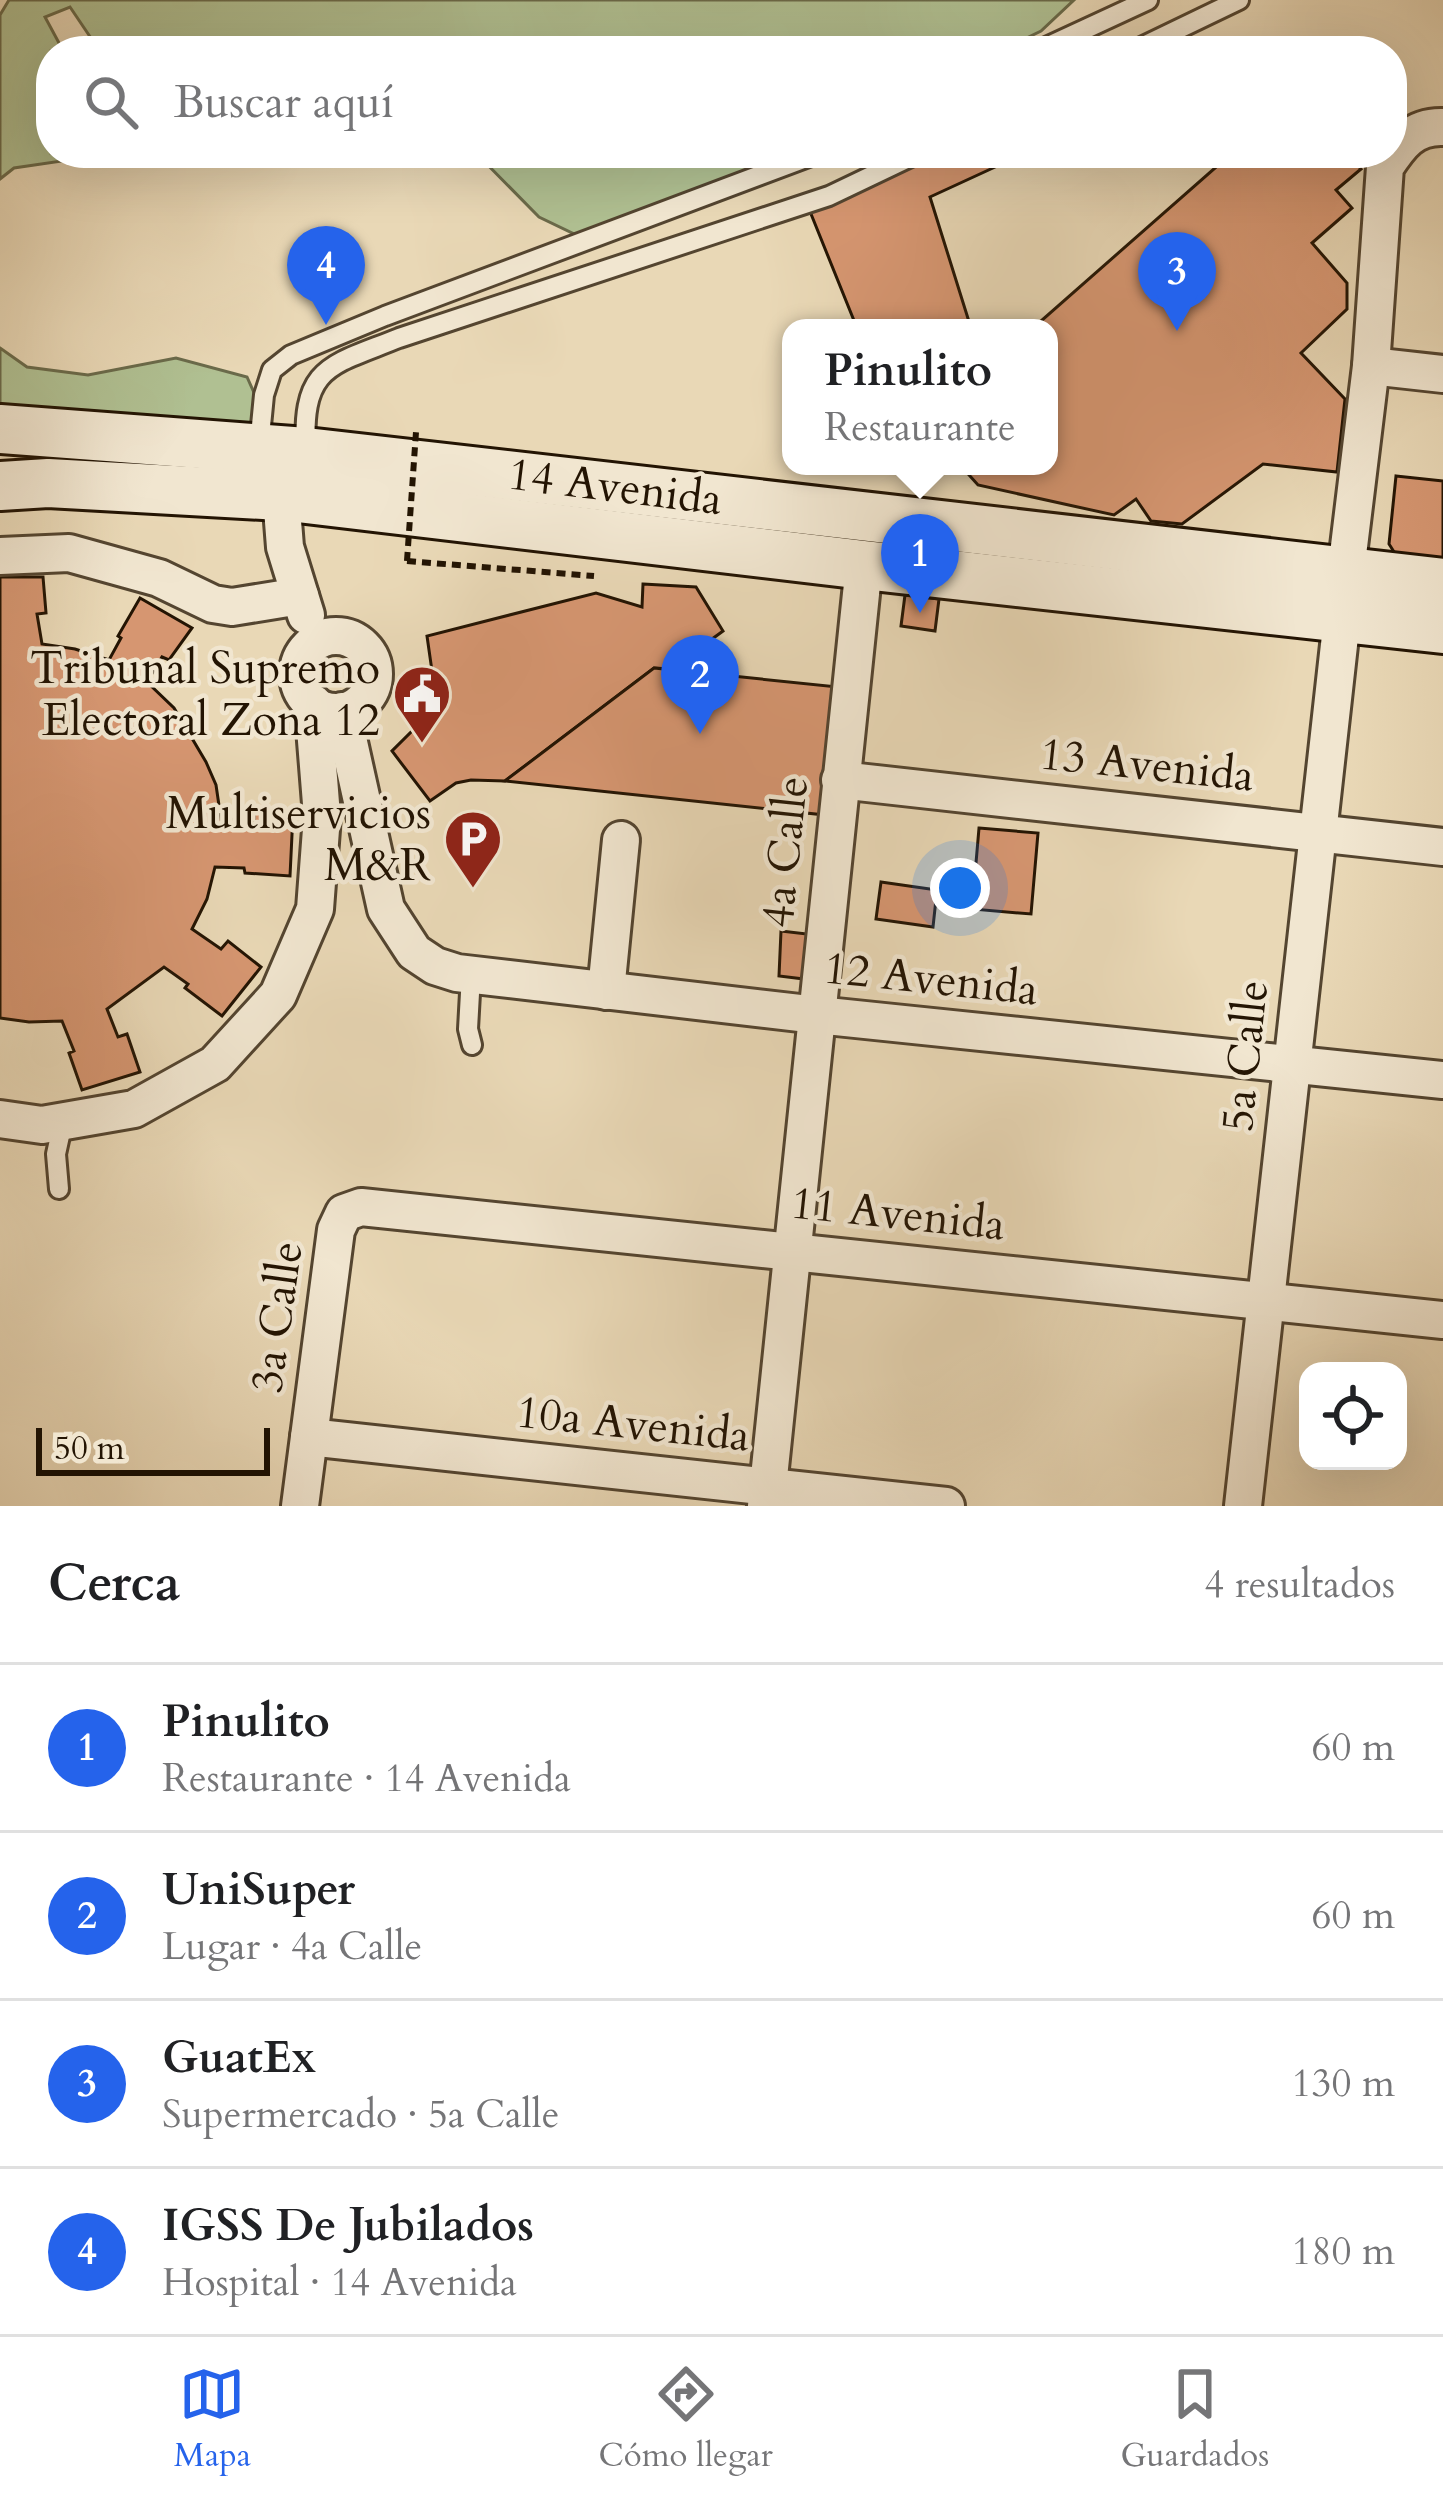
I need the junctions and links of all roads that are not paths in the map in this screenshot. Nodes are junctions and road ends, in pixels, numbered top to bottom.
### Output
1 (1148, 0) edge
2 (1239, 0) edge
3 (1070, 36) edge
4 (1163, 36) edge
5 (1443, 127) edge
6 (1407, 139) edge
7 (779, 168) edge
8 (888, 168) edge
9 (1385, 168) edge
10 (1371, 366) junction
11 (1443, 374) edge
12 (0, 429) edge
13 (283, 450) junction
14 (0, 486) edge
15 (280, 496) junction
16 (0, 556) edge
17 (864, 566) junction
18 (1443, 583) edge
19 (1344, 594) junction
20 (300, 596) junction
21 (1443, 629) edge
22 (315, 642) junction
23 (327, 707) junction
24 (841, 779) junction
25 (362, 804) junction
26 (322, 816) junction
27 (1319, 832) junction
28 (621, 840) dead end
29 (1443, 847) edge
30 (471, 975) junction
31 (606, 991) junction
32 (817, 1015) junction
33 (472, 1046) dead end
34 (1293, 1064) junction
35 (1443, 1080) edge
36 (0, 1119) edge
37 (63, 1122) junction
38 (58, 1189) dead end
39 (344, 1213) joint
40 (792, 1252) junction
41 (1266, 1299) junction
42 (1443, 1320) edge
43 (309, 1437) junction
44 (767, 1496) edge
45 (300, 1506) edge
46 (946, 1506) edge
47 (1244, 1506) edge

1 - 3 lane
2 - 4 lane
5 - 6 street, 5a Calle
7 - 13 lane
8 - 13 lane
9 - 10 street, 5a Calle
10 - 11 street
10 - 19 street, 5a Calle
12 - 13 main road, 14 Avenida
13 - 19 main road, 14 Avenida
14 - 15 main road, 14 Avenida
15 - 17 main road, 14 Avenida
15 - 20 street
16 - 20 street
17 - 19 main road, 14 Avenida
17 - 24 street, 4a Calle
18 - 19 main road, 14 Avenida
19 - 21 main road, 14 Avenida
19 - 27 street, 5a Calle
20 - 22 street
22 - 23 street
22 - 23 street
23 - 25 street
23 - 26 street
24 - 27 street, 13 Avenida
24 - 32 street, 4a Calle
25 - 26 street
25 - 30 street, 12 Avenida
26 - 37 street
27 - 29 street, 13 Avenida
27 - 34 street, 5a Calle
28 - 31 street
30 - 31 street, 12 Avenida
30 - 33 lane
31 - 32 street, 12 Avenida
32 - 34 street, 12 Avenida
32 - 40 street, 4a Calle
34 - 35 street, 12 Avenida
34 - 41 street, 5a Calle
36 - 37 street
37 - 38 lane
39 - 40 street, 11 Avenida
39 - 43 street, 3a Calle
40 - 41 street, 11 Avenida
40 - 44 street, 4a Calle
41 - 42 street, 11 Avenida
41 - 47 street, 5a Calle
43 - 44 street, 10a Avenida
43 - 45 street, 3a Calle
44 - 46 street, 10a Avenida

